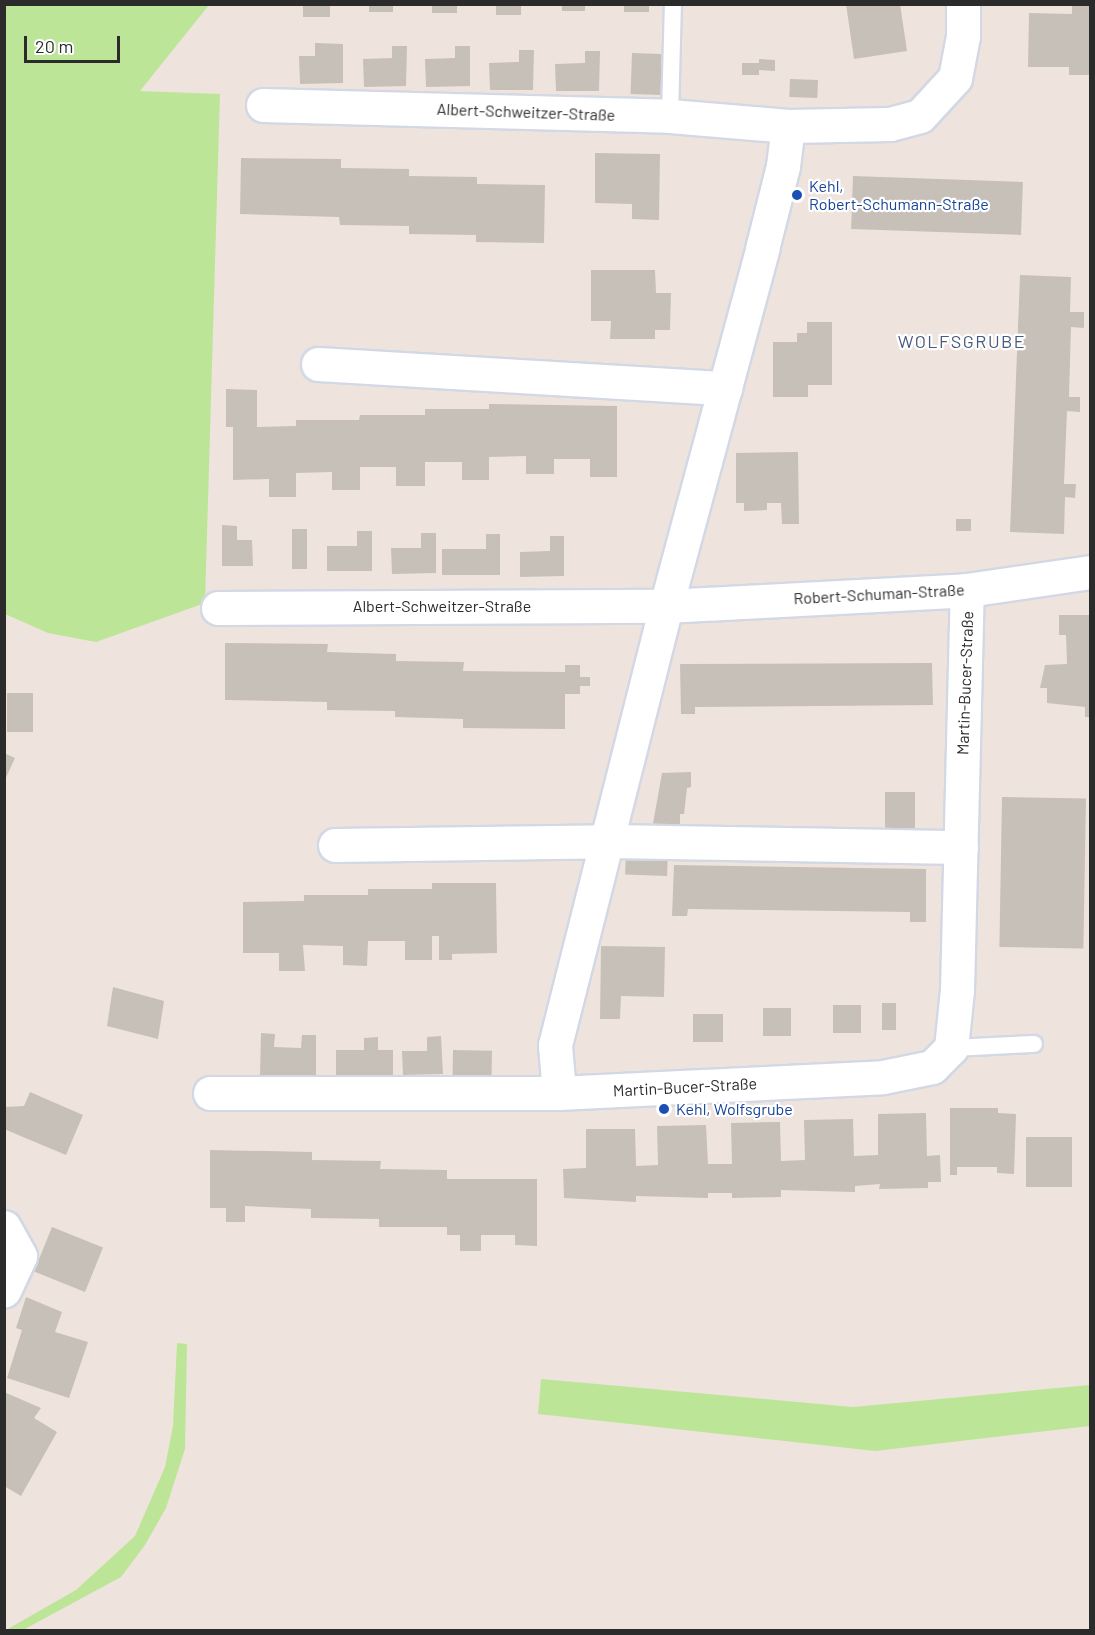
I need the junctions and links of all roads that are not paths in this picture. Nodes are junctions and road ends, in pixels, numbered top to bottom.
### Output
1 (672, 4) edge
2 (963, 4) edge
3 (263, 105) dead end
4 (670, 116) junction
5 (788, 126) junction
6 (318, 364) dead end
7 (725, 388) junction
8 (1090, 572) edge
9 (967, 590) junction
10 (666, 606) junction
11 (218, 608) dead end
12 (610, 841) junction
13 (335, 845) dead end
14 (961, 847) junction
15 (1034, 1044) dead end
16 (951, 1048) junction
17 (210, 1093) dead end
18 (559, 1093) junction
19 (4, 1227) edge
20 (4, 1290) edge

1 - 4 lane
2 - 5 street, Albert-Schweitzer-Straße
3 - 4 street, Albert-Schweitzer-Straße
4 - 5 street, Albert-Schweitzer-Straße
5 - 7 street
6 - 7 street
7 - 10 street
8 - 9 street, Robert-Schuman-Straße
9 - 10 street, Robert-Schuman-Straße
9 - 14 street, Martin-Bucer-Straße
10 - 11 street, Albert-Schweitzer-Straße
10 - 12 street
12 - 13 street
12 - 14 street
12 - 18 street
14 - 16 street, Martin-Bucer-Straße
15 - 16 lane
16 - 18 street, Martin-Bucer-Straße
17 - 18 street, Martin-Bucer-Straße
19 - 20 street

